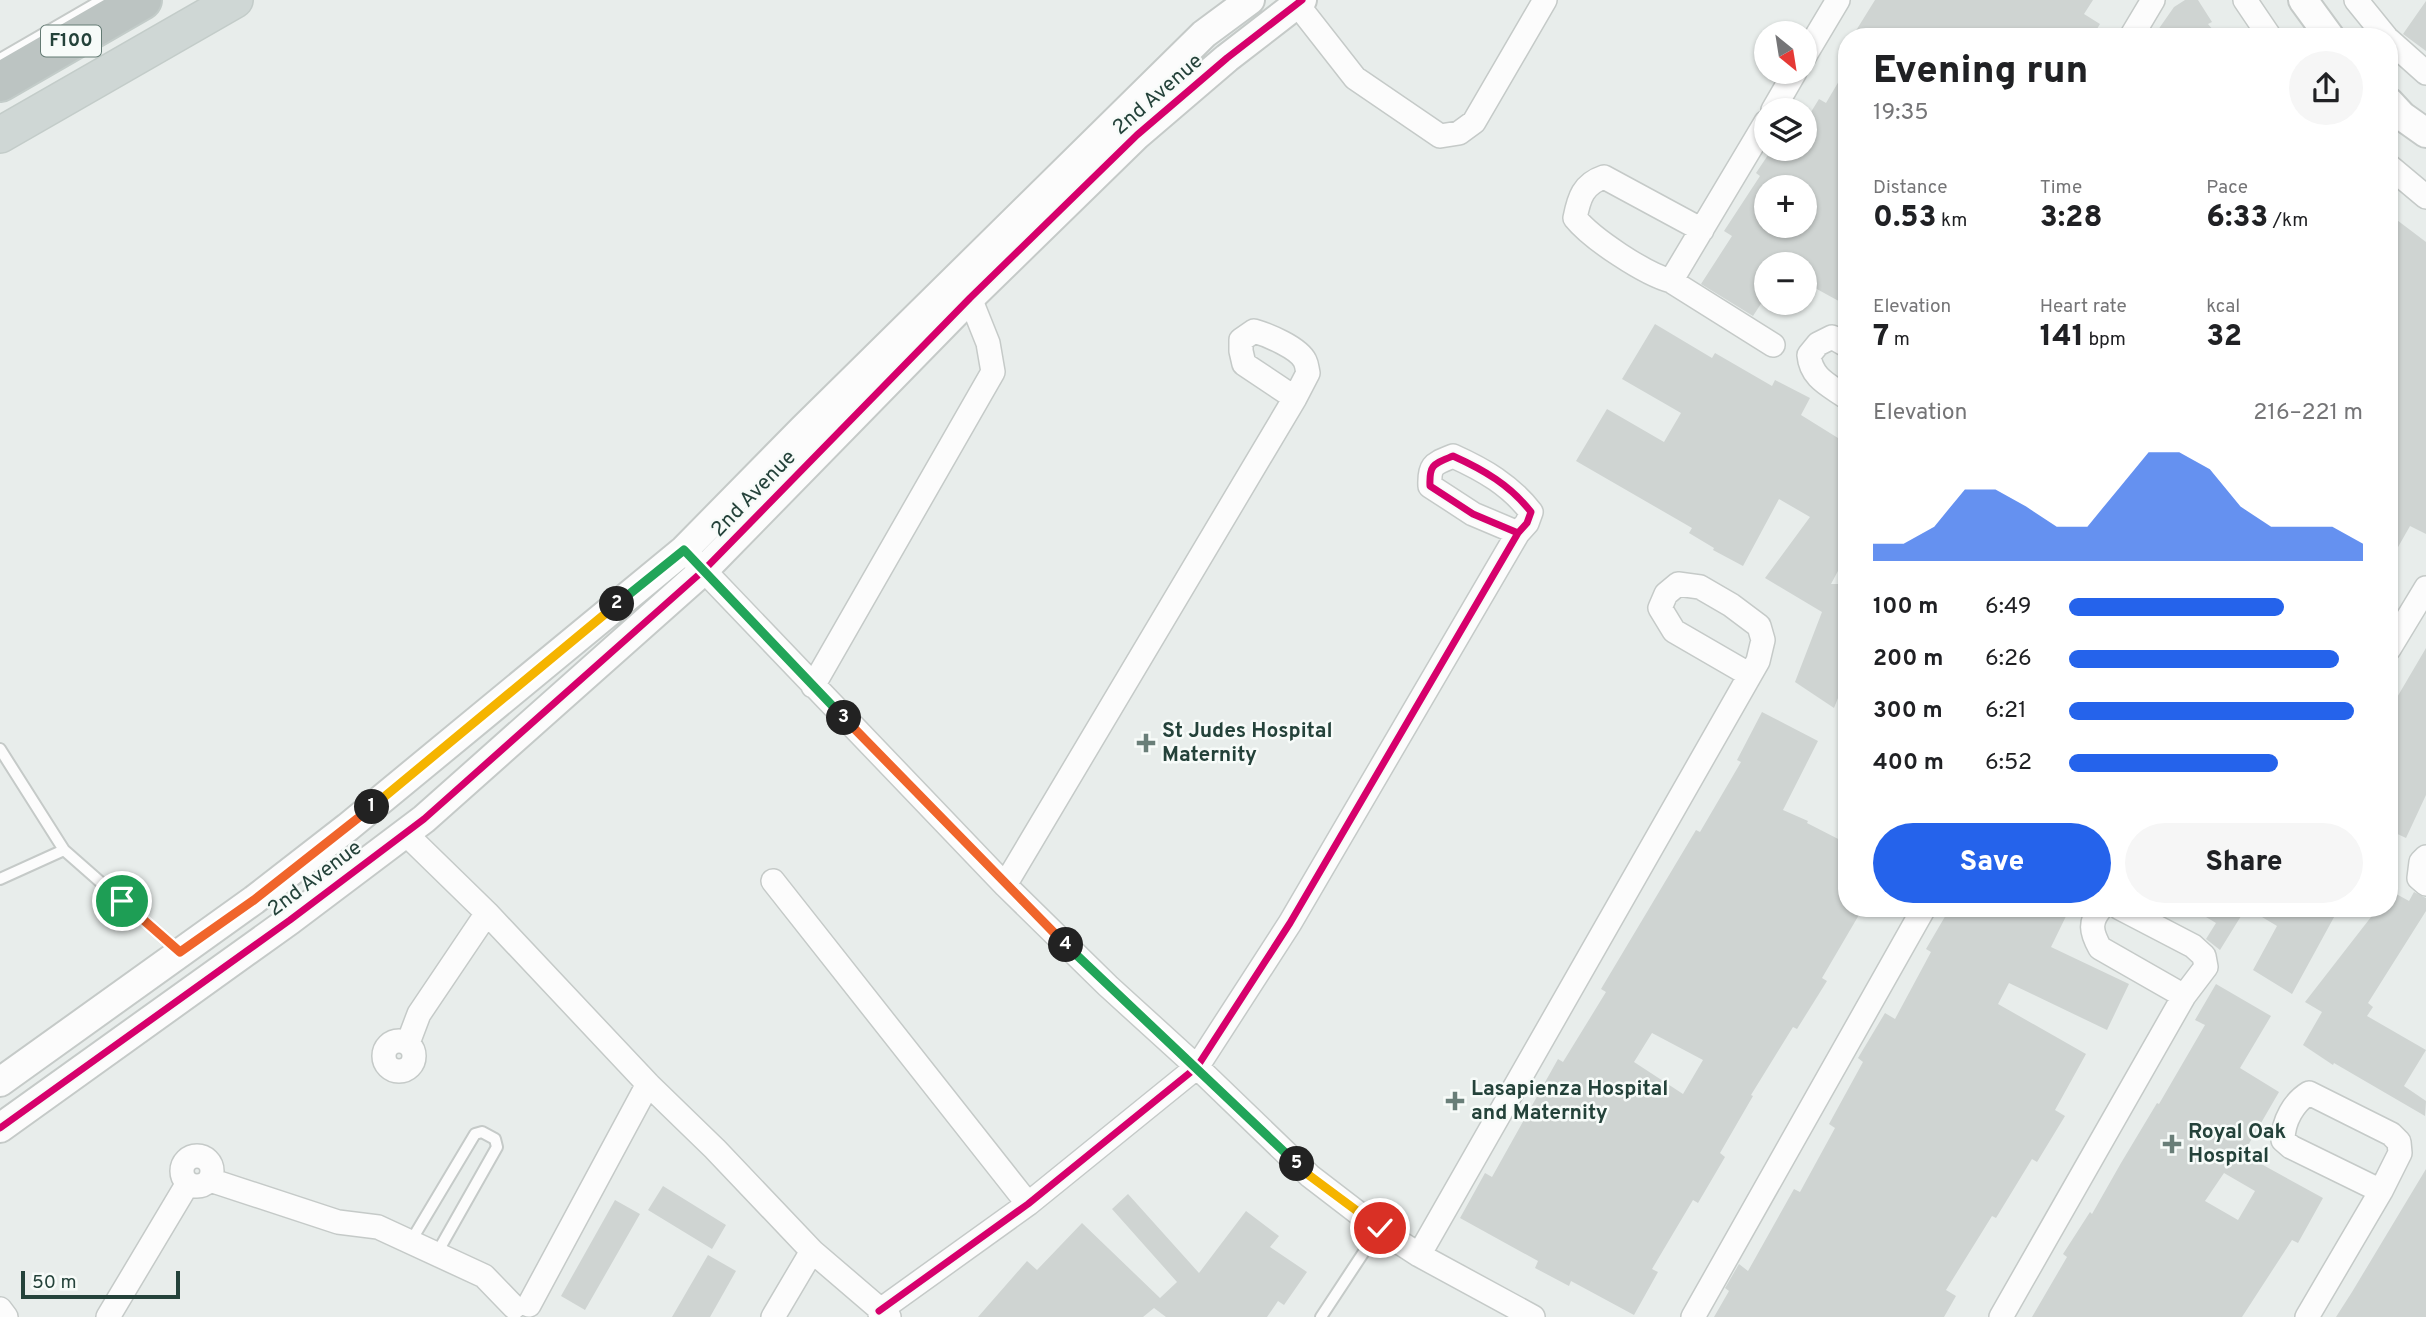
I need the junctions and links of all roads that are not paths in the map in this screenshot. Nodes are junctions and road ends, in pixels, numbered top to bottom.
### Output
1 (102, 0) edge
2 (142, 0) edge
3 (235, 0) edge
4 (1250, 0) edge
5 (1545, 0) edge
6 (1838, 0) edge
7 (2152, 0) edge
8 (2245, 0) edge
9 (2303, 0) edge
10 (2356, 0) edge
11 (1299, 2) edge
12 (2136, 28) edge
13 (2264, 28) edge
14 (2323, 28) edge
15 (2379, 28) edge
16 (1817, 35) edge
17 (2398, 48) edge
18 (0, 59) edge
19 (2426, 73) edge
20 (0, 82) edge
21 (2398, 112) edge
22 (2426, 133) edge
23 (0, 135) edge
24 (1754, 142) edge
25 (2398, 174) edge
26 (2426, 197) edge
27 (1702, 230) junction
28 (1671, 281) junction
29 (970, 298) junction
30 (1838, 340) edge
31 (1773, 345) dead end
32 (1838, 391) edge
33 (1295, 398) dead end
34 (1518, 533) dead end
35 (684, 550) junction
36 (705, 570) junction
37 (2426, 588) edge
38 (2398, 634) edge
39 (1750, 675) junction
40 (813, 686) junction
41 (0, 749) edge
42 (406, 834) junction
43 (64, 850) junction
44 (2426, 857) edge
45 (0, 879) edge
46 (774, 881) dead end
47 (2426, 884) edge
48 (1005, 885) junction
49 (487, 913) junction
50 (1919, 917) edge
51 (2095, 917) edge
52 (2137, 917) edge
53 (180, 952) junction
54 (2184, 996) junction
55 (408, 1043) dead end
56 (1197, 1067) junction
57 (0, 1082) edge
58 (648, 1084) junction
59 (0, 1128) edge
60 (2381, 1191) junction
61 (1028, 1204) junction
62 (1380, 1228) junction
63 (411, 1241) junction
64 (812, 1251) junction
65 (437, 1253) junction
66 (1419, 1255) junction
67 (0, 1309) edge
68 (523, 1312) edge
69 (884, 1314) edge
70 (6, 1317) edge
71 (108, 1317) edge
72 (773, 1317) edge
73 (1321, 1317) edge
74 (1533, 1317) edge
75 (1693, 1317) edge
76 (2001, 1317) edge
77 (2307, 1317) edge

1 - 18 lane
2 - 20 highway, F100
3 - 23 main road
4 - 35 street, 2nd Avenue
5 - 11 street
6 - 16 street
7 - 12 street
8 - 13 street
9 - 14 street
10 - 15 street
11 - 29 street, 2nd Avenue
17 - 19 street
21 - 22 street
24 - 27 street
25 - 26 street
27 - 28 street
27 - 28 street
28 - 31 street
29 - 36 street, 2nd Avenue
29 - 40 street
30 - 32 street
33 - 48 street
34 - 56 street
35 - 36 street
35 - 53 street, 2nd Avenue
36 - 40 street
36 - 42 street, 2nd Avenue
37 - 38 street
39 - 39 street
39 - 66 street
40 - 48 street
41 - 43 lane
42 - 49 street
42 - 59 street, 2nd Avenue
43 - 45 lane
43 - 53 lane
44 - 47 street
46 - 61 street
48 - 56 street
49 - 55 street
49 - 58 street
50 - 75 street
51 - 54 street
52 - 54 street
53 - 57 street, 2nd Avenue
54 - 76 street
56 - 61 street
56 - 62 street
58 - 64 street
58 - 68 street
60 - 60 street
60 - 77 street
61 - 69 street
62 - 66 street
62 - 73 lane
63 - 65 street
63 - 65 lane
63 - 71 street
64 - 69 street
64 - 72 street
65 - 68 street
66 - 74 street
67 - 70 street

